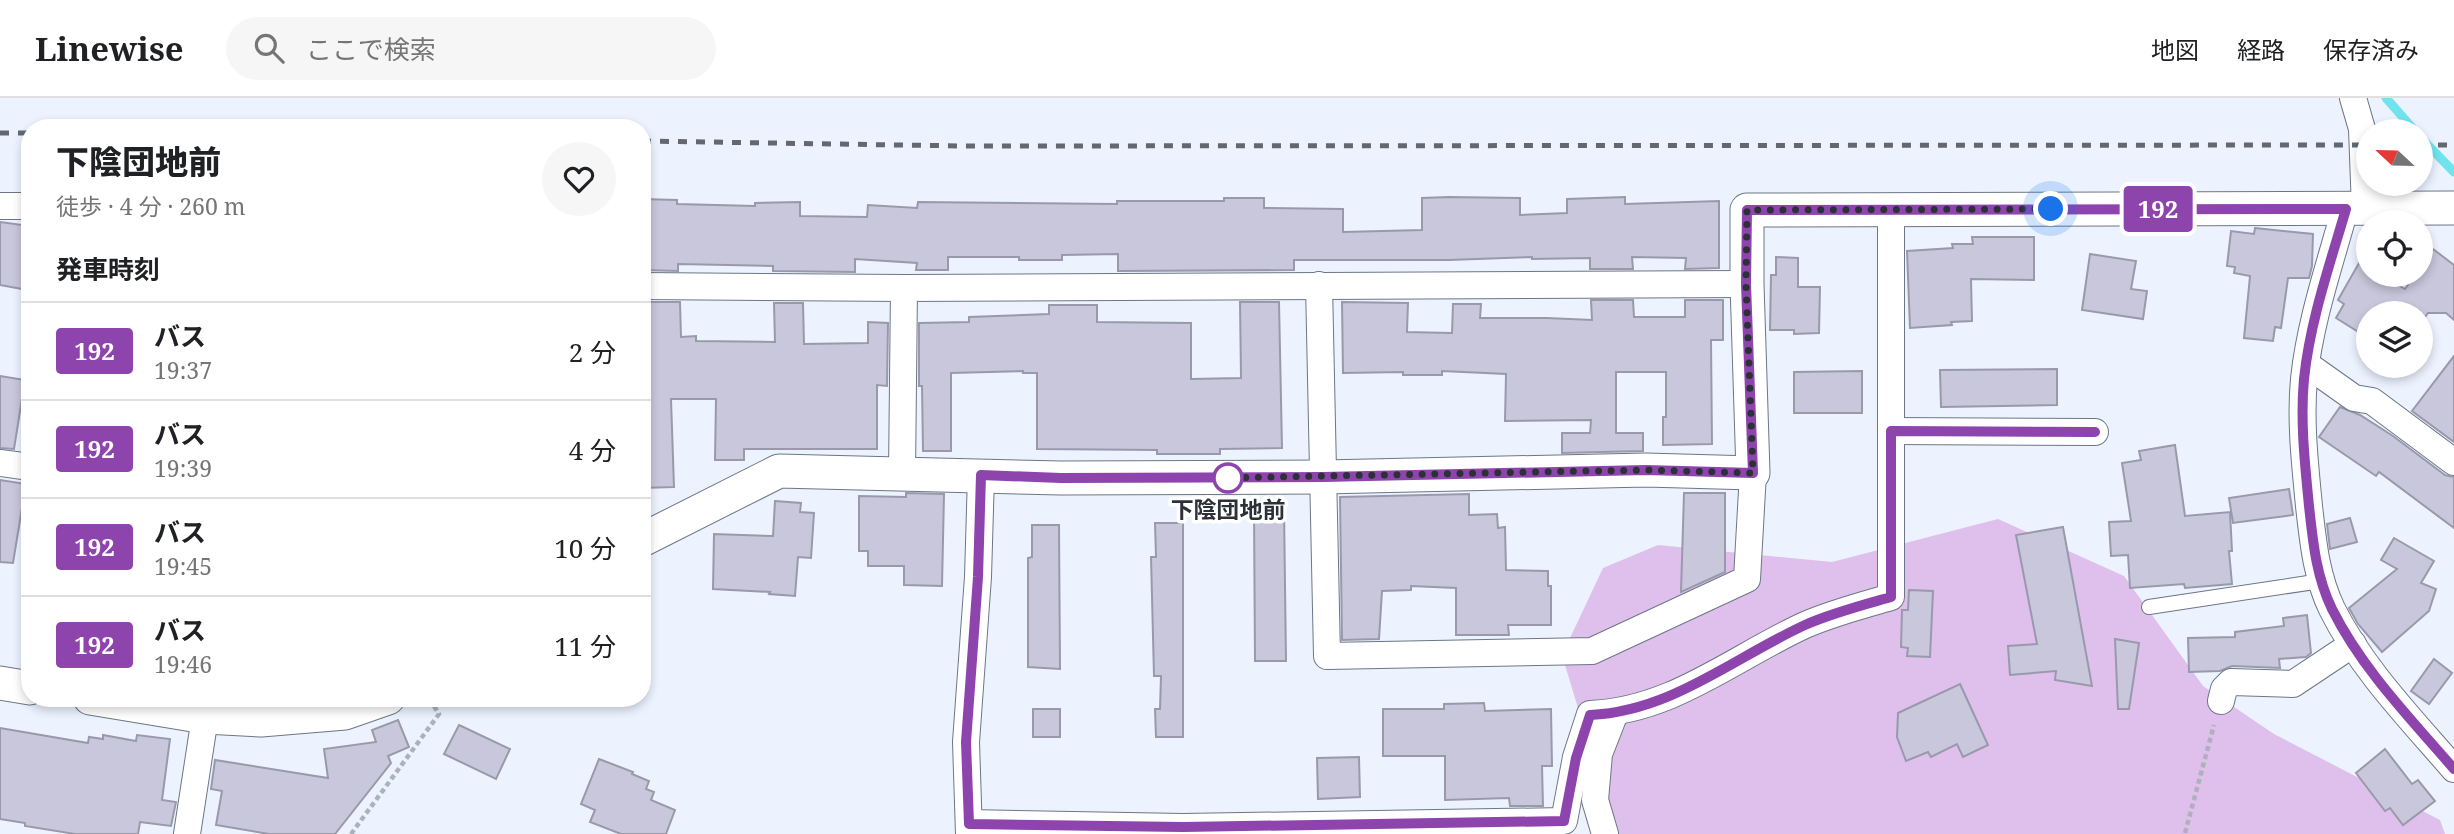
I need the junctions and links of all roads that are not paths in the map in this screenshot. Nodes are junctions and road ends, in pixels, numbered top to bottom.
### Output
1 (2353, 98) edge
2 (0, 206) edge
3 (21, 206) edge
4 (2454, 208) edge
5 (2355, 209) junction
6 (1891, 210) junction
7 (1746, 284) junction
8 (1319, 285) junction
9 (651, 286) edge
10 (904, 288) junction
11 (2306, 364) junction
12 (1891, 431) junction
13 (2095, 432) dead end
14 (2454, 462) edge
15 (0, 463) edge
16 (21, 466) edge
17 (1753, 473) junction
18 (902, 474) junction
19 (981, 475) junction
20 (1323, 477) junction
21 (651, 535) edge
22 (2321, 581) junction
23 (2149, 607) dead end
24 (2353, 644) junction
25 (0, 683) edge
26 (21, 686) edge
27 (2221, 701) road end
28 (142, 707) edge
29 (362, 707) edge
30 (1615, 713) junction
31 (205, 718) junction
32 (2454, 769) edge
33 (969, 829) edge
34 (187, 834) edge
35 (1605, 834) edge

1 - 5 street
2 - 3 street
4 - 5 street
5 - 6 street
5 - 11 street
6 - 7 street
6 - 12 street
7 - 8 street
7 - 17 street
8 - 10 street
8 - 20 street
9 - 10 street
10 - 18 street
11 - 14 street
11 - 22 street
12 - 13 street
12 - 30 street
15 - 16 street
17 - 20 street
17 - 20 street
18 - 19 street
18 - 21 street
19 - 20 street
19 - 33 street
22 - 23 lane
22 - 24 street
24 - 27 street
24 - 32 street
25 - 26 street
28 - 31 street
29 - 31 street
30 - 33 street
30 - 35 street
31 - 34 street

